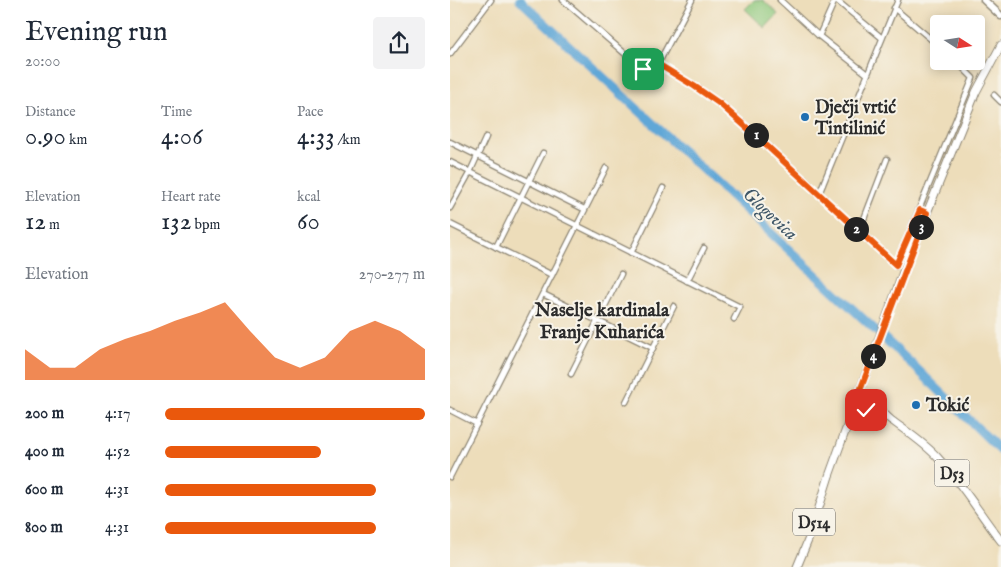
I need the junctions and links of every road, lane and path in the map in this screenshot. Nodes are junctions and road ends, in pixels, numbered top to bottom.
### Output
1 (491, 0) edge
2 (691, 0) edge
3 (780, 0) edge
4 (836, 0) edge
5 (898, 0) edge
6 (984, 0) edge
7 (564, 1) edge
8 (894, 8) junction
9 (1001, 16) edge
10 (819, 36) junction
11 (882, 38) junction
12 (930, 38) edge
13 (1001, 45) edge
14 (450, 54) edge
15 (658, 64) junction
16 (965, 70) edge
17 (867, 74) junction
18 (994, 95) dead end
19 (1001, 102) edge
20 (486, 137) dead end
21 (450, 142) edge
22 (543, 153) dead end
23 (477, 155) junction
24 (888, 159) dead end
25 (450, 162) edge
26 (606, 168) dead end
27 (470, 172) junction
28 (529, 181) junction
29 (663, 188) dead end
30 (819, 194) junction
31 (520, 198) junction
32 (450, 208) edge
33 (584, 209) junction
34 (923, 211) junction
35 (450, 224) edge
36 (576, 226) junction
37 (860, 232) junction
38 (496, 247) junction
39 (704, 248) dead end
40 (631, 253) junction
41 (552, 274) junction
42 (622, 274) dead end
43 (687, 281) junction
44 (543, 294) junction
45 (674, 306) dead end
46 (734, 319) dead end
47 (598, 321) junction
48 (653, 348) junction
49 (571, 374) dead end
50 (859, 395) junction
51 (626, 402) dead end
52 (450, 410) edge
53 (873, 410) junction
54 (889, 418) junction
55 (477, 424) junction
56 (848, 424) junction
57 (450, 477) edge
58 (1001, 541) edge
59 (797, 567) edge

1 - 14 street
2 - 15 street
3 - 10 street
4 - 10 street
4 - 11 street
5 - 8 street
6 - 9 main road
7 - 15 street
8 - 11 street
8 - 12 street
10 - 17 street
11 - 17 street
13 - 34 main road
15 - 30 street
16 - 34 street
17 - 30 street
18 - 19 street
20 - 23 street
21 - 23 street
22 - 28 street
23 - 27 street
23 - 28 street
24 - 37 street
25 - 27 street
26 - 33 street
27 - 31 street
27 - 32 street
28 - 31 street
28 - 33 street
29 - 40 street
30 - 37 street
31 - 36 street
31 - 38 street
33 - 36 street
34 - 37 street
34 - 50 main road
35 - 38 street
36 - 40 street
36 - 41 street
38 - 41 street
39 - 43 street
40 - 43 street
41 - 44 street
42 - 47 street
43 - 46 street
44 - 47 street
44 - 55 street
45 - 48 street
47 - 48 street
47 - 49 street
48 - 51 street
50 - 53 main road, D53
50 - 54 main road, D53
50 - 56 main road, D514
52 - 55 street
53 - 54 main road, D53
53 - 56 main road
54 - 58 main road, D53
55 - 57 street
56 - 59 main road, D514

